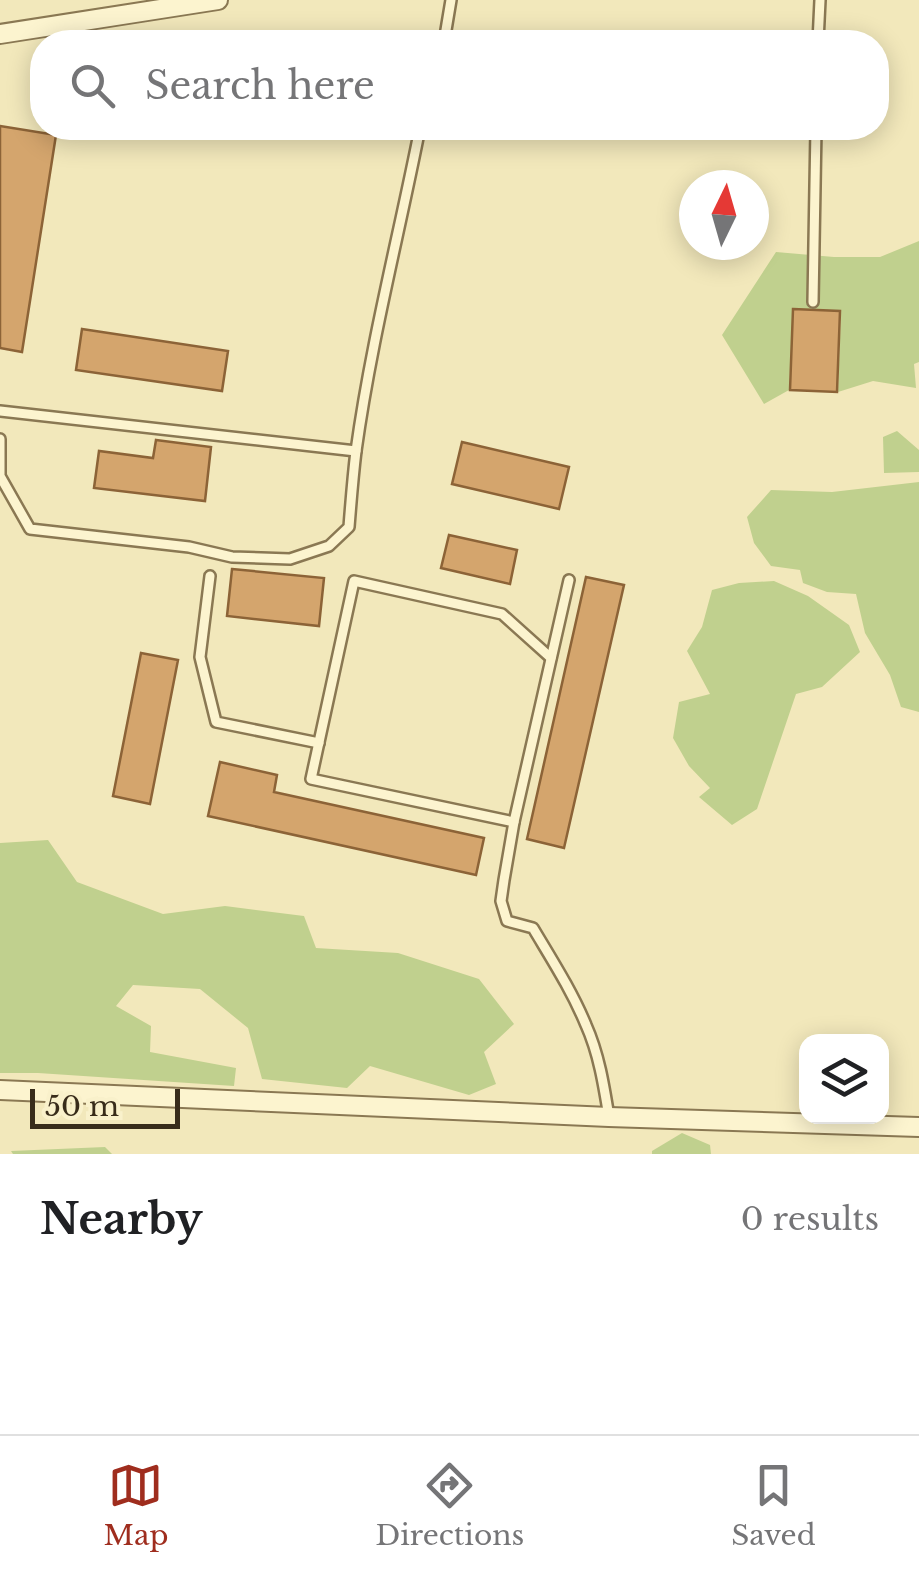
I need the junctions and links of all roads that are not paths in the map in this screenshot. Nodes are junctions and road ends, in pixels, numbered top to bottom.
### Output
1 (218, 0) edge
2 (452, 0) edge
3 (820, 0) edge
4 (446, 30) edge
5 (819, 30) edge
6 (0, 34) edge
7 (418, 140) edge
8 (816, 140) edge
9 (812, 302) dead end
10 (0, 411) edge
11 (0, 439) edge
12 (356, 450) junction
13 (210, 576) dead end
14 (568, 580) dead end
15 (551, 658) junction
16 (318, 743) junction
17 (514, 822) junction
18 (0, 1090) edge
19 (609, 1117) junction
20 (919, 1127) edge

1 - 6 street
2 - 4 lane
3 - 5 lane
7 - 12 lane
8 - 9 lane
10 - 12 lane
11 - 12 lane
13 - 16 lane
14 - 15 lane
15 - 16 lane
15 - 17 lane
16 - 17 lane
17 - 19 lane
18 - 19 street
19 - 20 street

